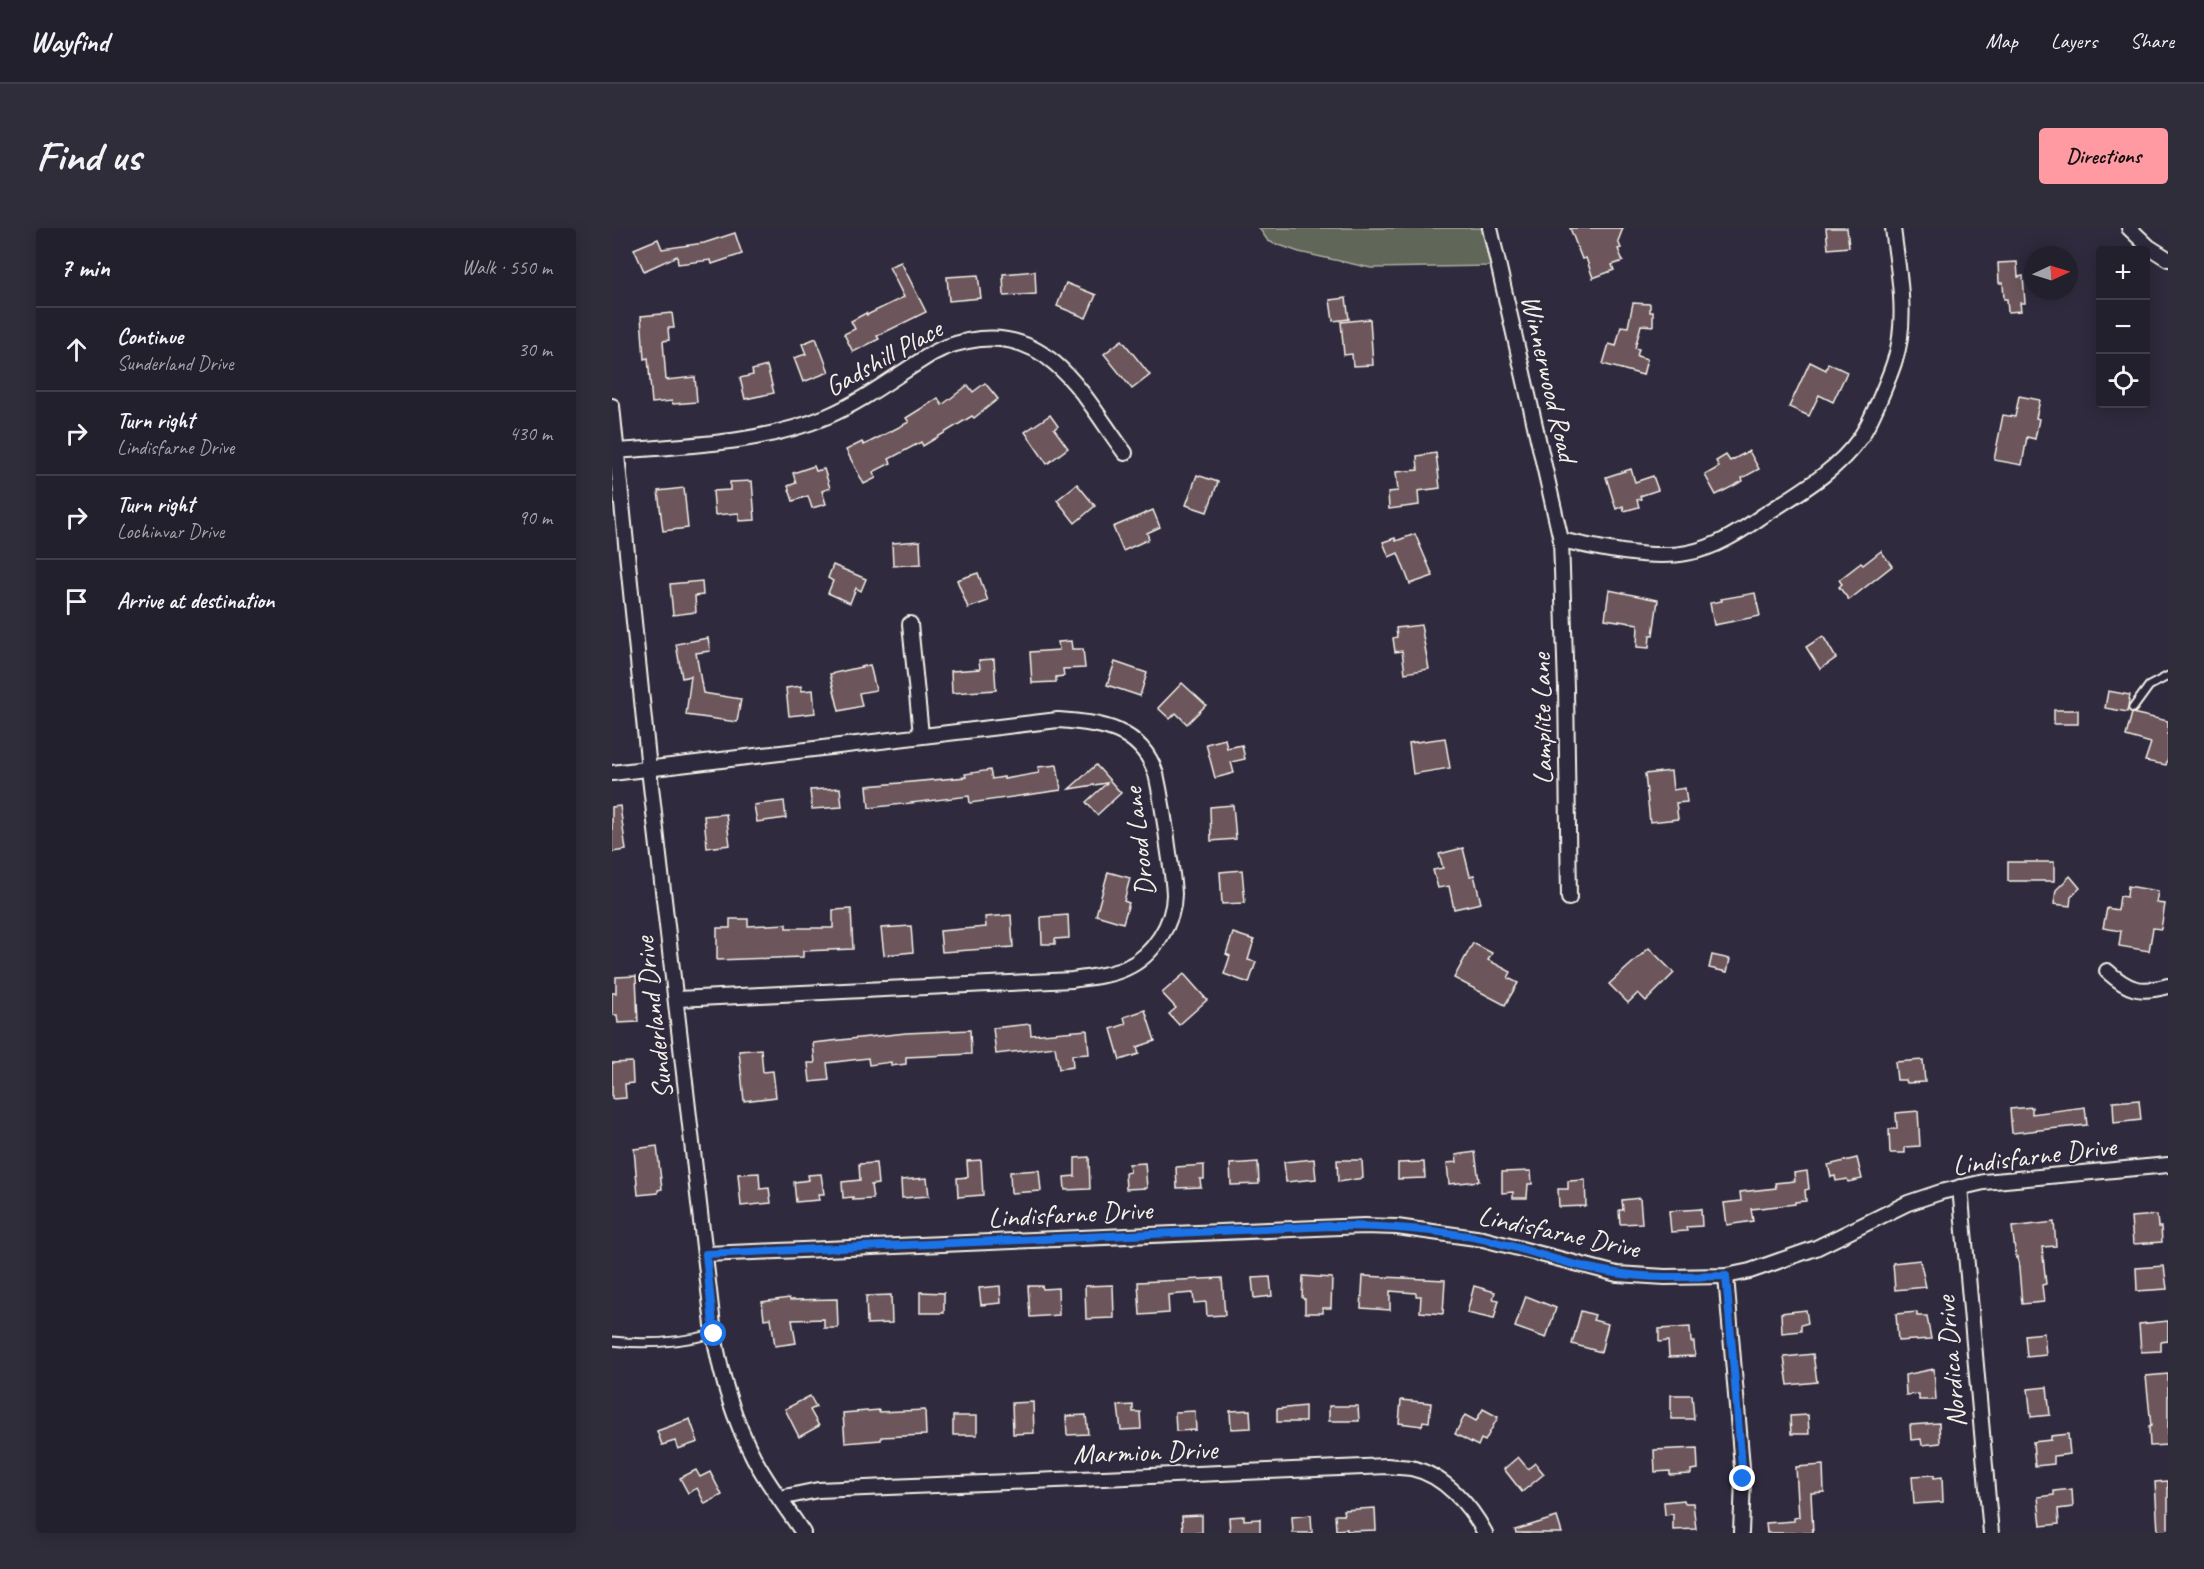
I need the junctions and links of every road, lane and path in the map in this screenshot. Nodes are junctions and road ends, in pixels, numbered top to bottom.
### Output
1 (1490, 228) edge
2 (1893, 228) edge
3 (2129, 228) edge
4 (2168, 259) edge
5 (612, 406) edge
6 (618, 451) junction
7 (1125, 453) dead end
8 (1561, 540) junction
9 (910, 624) dead end
10 (2168, 676) edge
11 (2133, 708) dead end
12 (921, 735) junction
13 (649, 769) junction
14 (612, 773) edge
15 (1569, 898) dead end
16 (2107, 971) dead end
17 (2168, 986) edge
18 (677, 999) junction
19 (2168, 1165) edge
20 (1960, 1187) junction
21 (706, 1254) junction
22 (1726, 1276) junction
23 (714, 1334) junction
24 (612, 1341) edge
25 (780, 1498) junction
26 (803, 1533) edge
27 (1485, 1533) edge
28 (1741, 1533) edge
29 (1991, 1533) edge

1 - 8 street, Winnerwood Road
2 - 8 street
3 - 4 street
5 - 6 street, Sunderland Drive
6 - 7 street, Gadshill Place
6 - 13 street, Sunderland Drive
8 - 15 street, Lamplite Lane
9 - 12 street
10 - 11 lane
12 - 13 street, Drood Lane
12 - 18 street, Drood Lane
13 - 14 street, Drood Lane
13 - 18 street, Sunderland Drive
16 - 17 street
18 - 21 street, Sunderland Drive
19 - 20 street, Lindisfarne Drive
20 - 22 street, Lindisfarne Drive
20 - 29 street, Nordica Drive
21 - 22 street, Lindisfarne Drive
21 - 23 street, Sunderland Drive
22 - 28 street
23 - 24 lane
23 - 25 street, Sunderland Drive
25 - 26 street, Sunderland Drive
25 - 27 street, Marmion Drive

